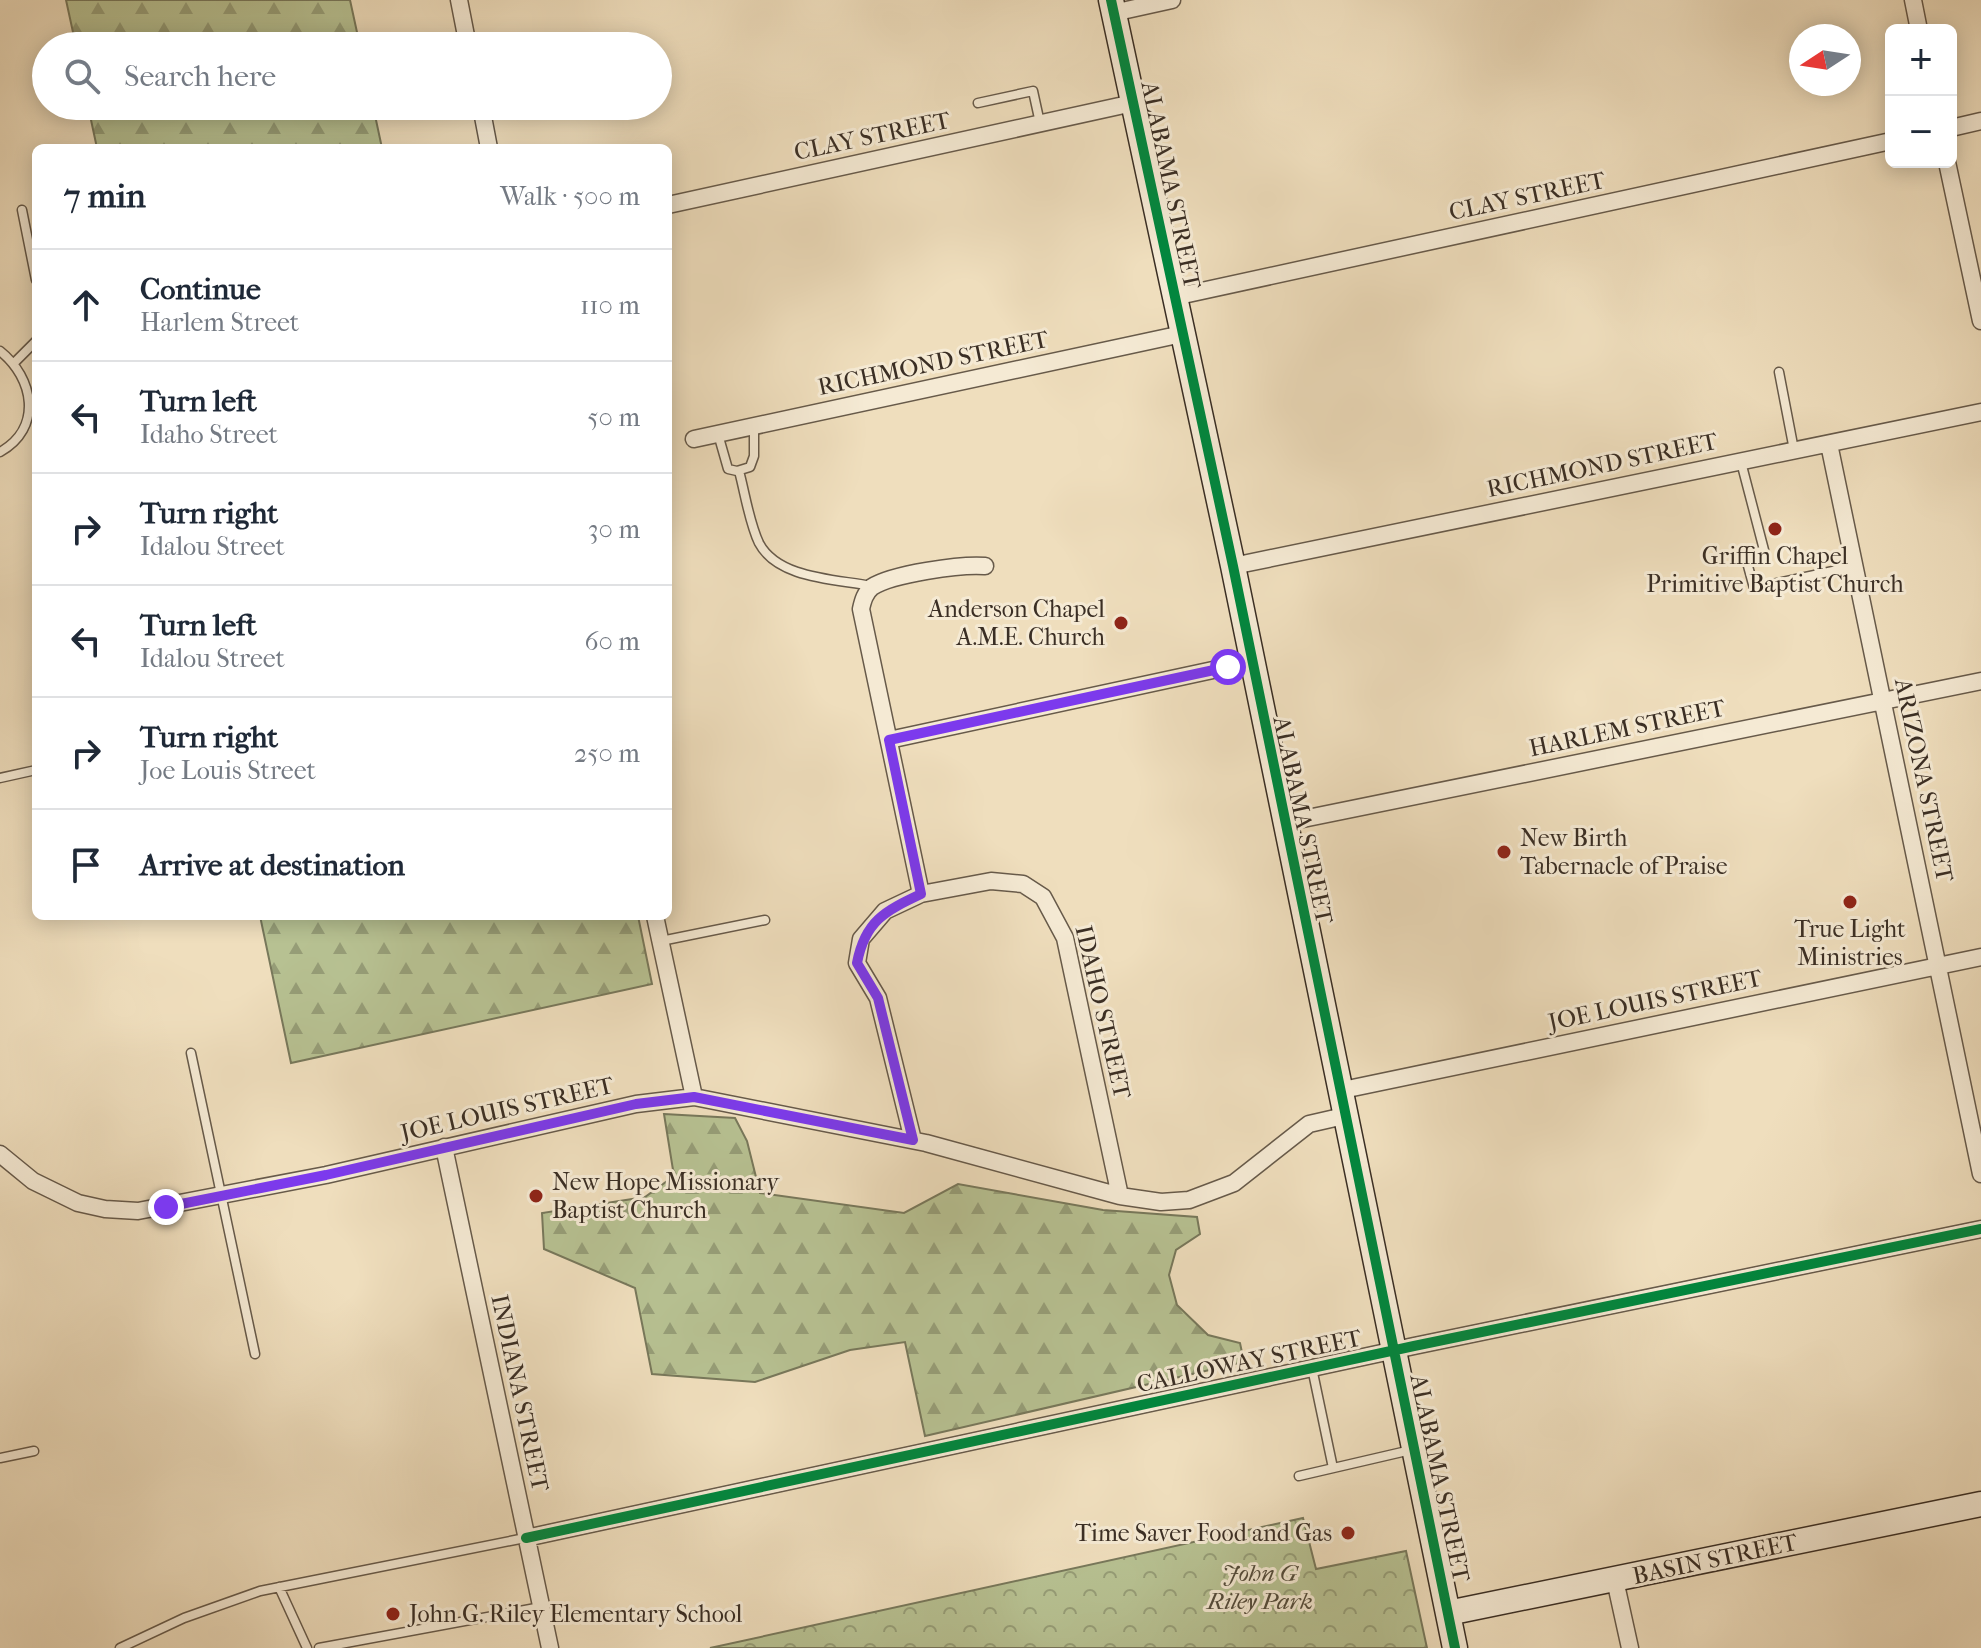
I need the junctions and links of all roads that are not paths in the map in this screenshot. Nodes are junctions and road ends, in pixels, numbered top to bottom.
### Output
1 (459, 0) edge
2 (1172, 0) edge
3 (1913, 0) edge
4 (1112, 6) edge
5 (1918, 24) edge
6 (465, 32) edge
7 (978, 103) dead end
8 (1133, 103) junction
9 (484, 120) edge
10 (1981, 121) edge
11 (1040, 123) junction
12 (1957, 127) edge
13 (1885, 142) edge
14 (488, 144) edge
15 (1948, 168) edge
16 (672, 204) edge
17 (22, 210) dead end
18 (32, 260) edge
19 (1174, 297) junction
20 (1981, 321) edge
21 (1182, 334) junction
22 (32, 345) edge
23 (0, 351) edge
24 (15, 362) junction
25 (1779, 372) dead end
26 (1981, 412) edge
27 (754, 426) junction
28 (718, 434) junction
29 (694, 439) dead end
30 (1829, 444) junction
31 (1794, 451) junction
32 (0, 452) edge
33 (1741, 461) junction
34 (739, 471) junction
35 (985, 566) dead end
36 (1233, 566) junction
37 (1856, 566) junction
38 (872, 588) junction
39 (1250, 662) junction
40 (1981, 681) edge
41 (1884, 700) junction
42 (889, 740) junction
43 (32, 771) edge
44 (0, 778) edge
45 (1283, 823) junction
46 (921, 894) junction
47 (656, 920) edge
48 (765, 920) dead end
49 (661, 941) junction
50 (1981, 957) edge
51 (1938, 966) junction
52 (191, 1053) dead end
53 (1338, 1091) junction
54 (694, 1097) junction
55 (1344, 1116) junction
56 (913, 1140) junction
57 (444, 1147) junction
58 (0, 1154) edge
59 (1981, 1174) edge
60 (221, 1196) junction
61 (1120, 1196) junction
62 (1981, 1229) edge
63 (1393, 1351) junction
64 (255, 1354) dead end
65 (1312, 1368) junction
66 (1414, 1450) junction
67 (34, 1451) dead end
68 (0, 1458) edge
69 (1333, 1468) junction
70 (1299, 1476) dead end
71 (1981, 1504) edge
72 (526, 1538) junction
73 (1615, 1580) junction
74 (279, 1587) junction
75 (541, 1607) junction
76 (1448, 1613) junction
77 (120, 1648) edge
78 (307, 1648) edge
79 (319, 1648) edge
80 (550, 1648) edge
81 (1455, 1648) edge
82 (1630, 1648) edge

1 - 6 street
2 - 4 street
3 - 5 street
4 - 8 street, ALABAMA STREET
7 - 11 lane
8 - 11 street, CLAY STREET
8 - 19 street, ALABAMA STREET
9 - 14 street
10 - 12 street
11 - 16 street, CLAY STREET
13 - 19 street, CLAY STREET
15 - 20 street
17 - 18 lane
19 - 21 street, ALABAMA STREET
21 - 27 street, RICHMOND STREET
21 - 36 street, ALABAMA STREET
22 - 24 lane
23 - 24 lane
24 - 32 lane
25 - 31 lane
26 - 30 street, RICHMOND STREET
27 - 28 street, RICHMOND STREET
27 - 34 lane
28 - 29 street, RICHMOND STREET
28 - 34 lane
30 - 31 street, RICHMOND STREET
30 - 37 street, ARIZONA STREET
31 - 33 street, RICHMOND STREET
33 - 36 street, RICHMOND STREET
33 - 37 lane
34 - 38 lane
35 - 38 street
36 - 39 street, ALABAMA STREET
37 - 41 street, ARIZONA STREET
38 - 42 street
39 - 42 street
39 - 45 street, ALABAMA STREET
40 - 41 street, HARLEM STREET
41 - 45 street, HARLEM STREET
41 - 51 street, ARIZONA STREET
42 - 46 street
43 - 44 lane
45 - 53 street, ALABAMA STREET
46 - 56 street, IDAHO STREET
46 - 61 street, IDAHO STREET
47 - 49 street
48 - 49 lane
49 - 54 street
50 - 51 street, JOE LOUIS STREET
51 - 53 street, JOE LOUIS STREET
51 - 59 street, ARIZONA STREET
52 - 60 lane
53 - 55 street, ALABAMA STREET
54 - 56 street, JOE LOUIS STREET
54 - 57 street, JOE LOUIS STREET
55 - 61 street, JOE LOUIS STREET
55 - 63 street, ALABAMA STREET
56 - 61 street, JOE LOUIS STREET
57 - 60 street, JOE LOUIS STREET
57 - 72 street, INDIANA STREET
58 - 60 street, JOE LOUIS STREET
60 - 64 lane
62 - 63 street, CALLOWAY STREET
63 - 65 street, CALLOWAY STREET
63 - 66 street, ALABAMA STREET
65 - 69 lane
65 - 72 street, CALLOWAY STREET
66 - 69 lane
66 - 76 street, ALABAMA STREET
67 - 68 lane
69 - 70 lane
71 - 73 street, BASIN STREET
72 - 74 lane
72 - 75 street, INDIANA STREET
73 - 76 street, BASIN STREET
73 - 82 street
74 - 77 lane
74 - 78 lane
75 - 79 lane
75 - 80 street, INDIANA STREET
76 - 81 street, ALABAMA STREET

